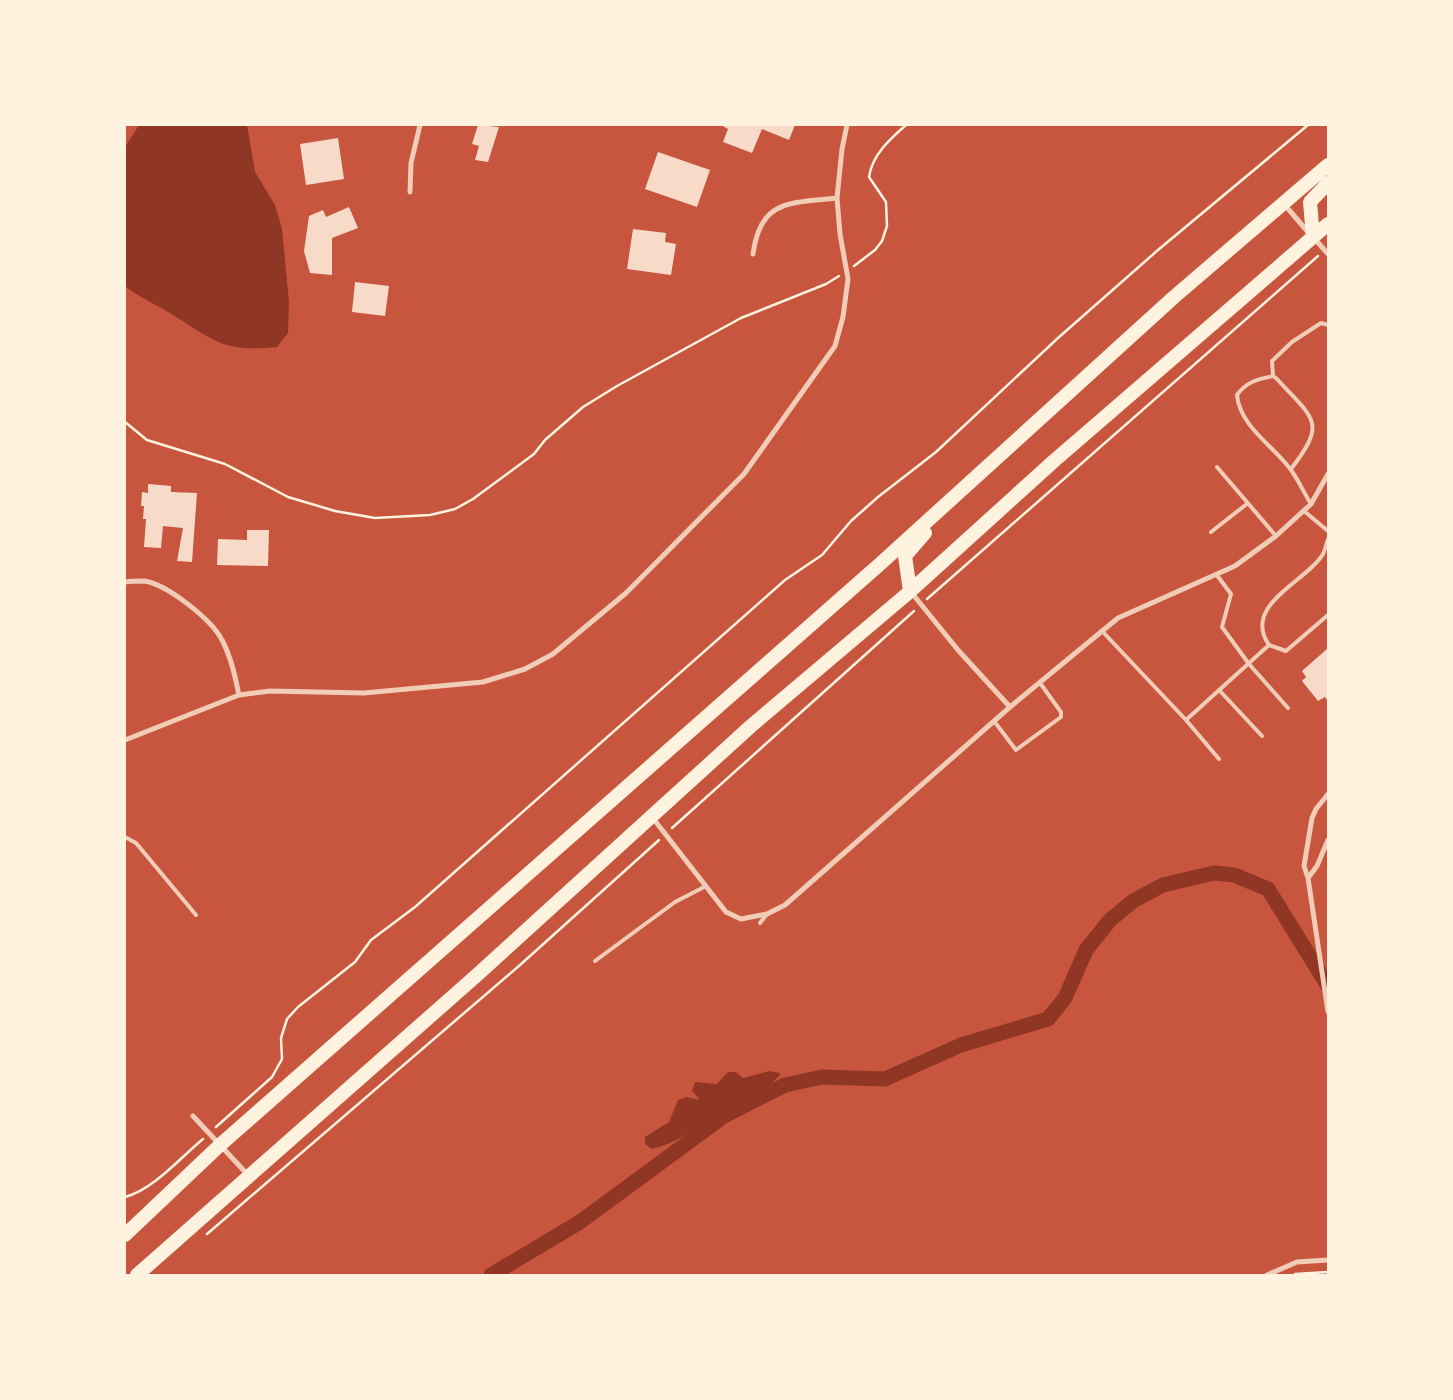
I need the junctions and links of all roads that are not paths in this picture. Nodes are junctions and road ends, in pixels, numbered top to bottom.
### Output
1 (420, 125) edge
2 (847, 125) edge
3 (1328, 165) edge
4 (1328, 183) edge
5 (410, 192) dead end
6 (837, 198) junction
7 (1282, 202) junction
8 (1328, 224) edge
9 (1313, 237) junction
10 (752, 254) dead end
11 (1328, 254) edge
12 (1328, 325) edge
13 (1273, 376) junction
14 (1217, 467) dead end
15 (1291, 469) junction
16 (1328, 474) edge
17 (978, 475) junction
18 (1248, 503) junction
19 (1311, 504) junction
20 (1304, 511) junction
21 (1328, 531) edge
22 (1211, 532) dead end
23 (1276, 536) junction
24 (1328, 539) edge
25 (1216, 574) junction
26 (125, 582) edge
27 (910, 591) junction
28 (1328, 615) edge
29 (1102, 631) junction
30 (1270, 645) junction
31 (1249, 664) junction
32 (1040, 683) junction
33 (1220, 691) junction
34 (239, 695) junction
35 (1010, 707) junction
36 (1288, 708) dead end
37 (1186, 720) junction
38 (994, 721) junction
39 (1262, 736) dead end
40 (125, 740) edge
41 (1219, 760) dead end
42 (1328, 794) edge
43 (652, 816) junction
44 (125, 837) edge
45 (1328, 840) edge
46 (1308, 878) junction
47 (706, 886) junction
48 (767, 914) junction
49 (196, 915) dead end
50 (760, 923) dead end
51 (595, 961) dead end
52 (1328, 1012) edge
53 (193, 1116) dead end
54 (220, 1145) junction
55 (250, 1177) junction
56 (125, 1235) edge
57 (1328, 1260) edge
58 (137, 1275) edge
59 (1267, 1275) edge

1 - 5 street
2 - 6 street
3 - 7 highway
4 - 9 highway
6 - 10 street
6 - 34 street
7 - 9 street
7 - 17 highway
8 - 9 highway
9 - 11 street
9 - 27 highway
12 - 13 lane
13 - 15 lane
13 - 15 lane
14 - 18 lane
15 - 19 lane
16 - 19 street
17 - 27 highway
17 - 54 highway
18 - 22 lane
18 - 23 lane
19 - 20 street
20 - 21 lane
20 - 23 street
23 - 25 street
24 - 30 lane
25 - 29 street
25 - 31 lane
26 - 34 street
27 - 35 street
27 - 43 highway
28 - 30 lane
29 - 32 street
29 - 37 lane
30 - 31 lane
31 - 33 lane
31 - 36 lane
32 - 35 street
32 - 38 lane
33 - 37 lane
33 - 39 lane
34 - 40 street
35 - 38 street
37 - 41 lane
38 - 48 street
42 - 46 street
43 - 47 street
43 - 55 highway
44 - 49 lane
45 - 46 street
46 - 52 street
47 - 48 street
47 - 51 lane
48 - 50 lane
53 - 54 street
54 - 55 street
54 - 56 highway
55 - 58 highway
57 - 59 street

